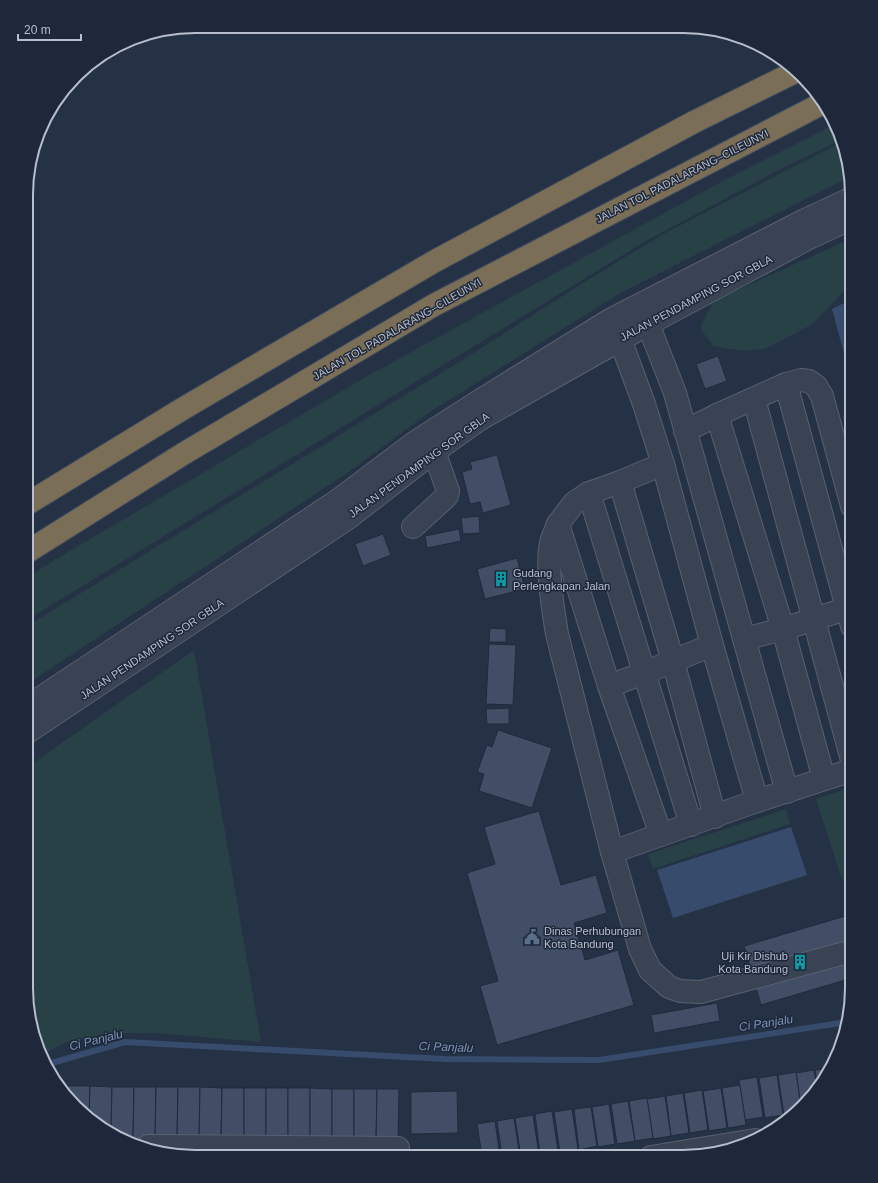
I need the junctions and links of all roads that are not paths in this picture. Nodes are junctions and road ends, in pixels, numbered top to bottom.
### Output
1 (791, 74) edge
2 (818, 105) edge
3 (845, 201) edge
4 (845, 221) edge
5 (610, 320) junction
6 (648, 324) junction
7 (620, 339) junction
8 (786, 384) junction
9 (754, 399) junction
10 (717, 415) junction
11 (685, 431) junction
12 (434, 451) junction
13 (663, 464) junction
14 (845, 480) edge
15 (620, 482) junction
16 (589, 493) junction
17 (33, 500) edge
18 (558, 524) junction
19 (413, 527) dead end
20 (33, 548) edge
21 (845, 596) edge
22 (845, 615) edge
23 (814, 619) junction
24 (783, 629) junction
25 (744, 639) junction
26 (712, 645) junction
27 (673, 661) junction
28 (644, 673) junction
29 (609, 686) junction
30 (33, 702) edge
31 (33, 728) edge
32 (845, 734) edge
33 (845, 772) edge
34 (824, 779) junction
35 (787, 792) junction
36 (757, 801) junction
37 (714, 817) junction
38 (691, 825) junction
39 (661, 835) junction
40 (612, 852) junction
41 (845, 953) edge
42 (162, 1146) edge
43 (717, 1146) edge
44 (315, 1150) edge
45 (695, 1150) edge

1 - 17 highway
2 - 20 highway, JALAN TOL PADALARANG–CILEUNYI
3 - 5 street, JALAN PENDAMPING SOR GBLA
4 - 6 street, JALAN PENDAMPING SOR GBLA
5 - 7 street
5 - 30 street, JALAN PENDAMPING SOR GBLA
6 - 7 street, JALAN PENDAMPING SOR GBLA
6 - 11 street
7 - 12 street, JALAN PENDAMPING SOR GBLA
7 - 13 street
8 - 9 street
8 - 14 street
8 - 21 street
9 - 10 street
9 - 23 street
10 - 11 street
10 - 24 street
11 - 25 street
12 - 19 street
12 - 31 street, JALAN PENDAMPING SOR GBLA
13 - 15 street
13 - 26 street
15 - 16 street
15 - 27 street
16 - 18 street
16 - 28 street
18 - 29 street
18 - 40 street
22 - 23 street
23 - 24 street
23 - 32 street
24 - 25 street
24 - 34 street
25 - 35 street
26 - 27 street
26 - 36 street
27 - 28 street
27 - 37 street
28 - 29 street
28 - 38 street
29 - 39 street
33 - 34 street
34 - 35 street
35 - 36 street
36 - 37 street
37 - 38 street
38 - 39 street
39 - 40 street
40 - 41 street
42 - 44 street
43 - 45 street

